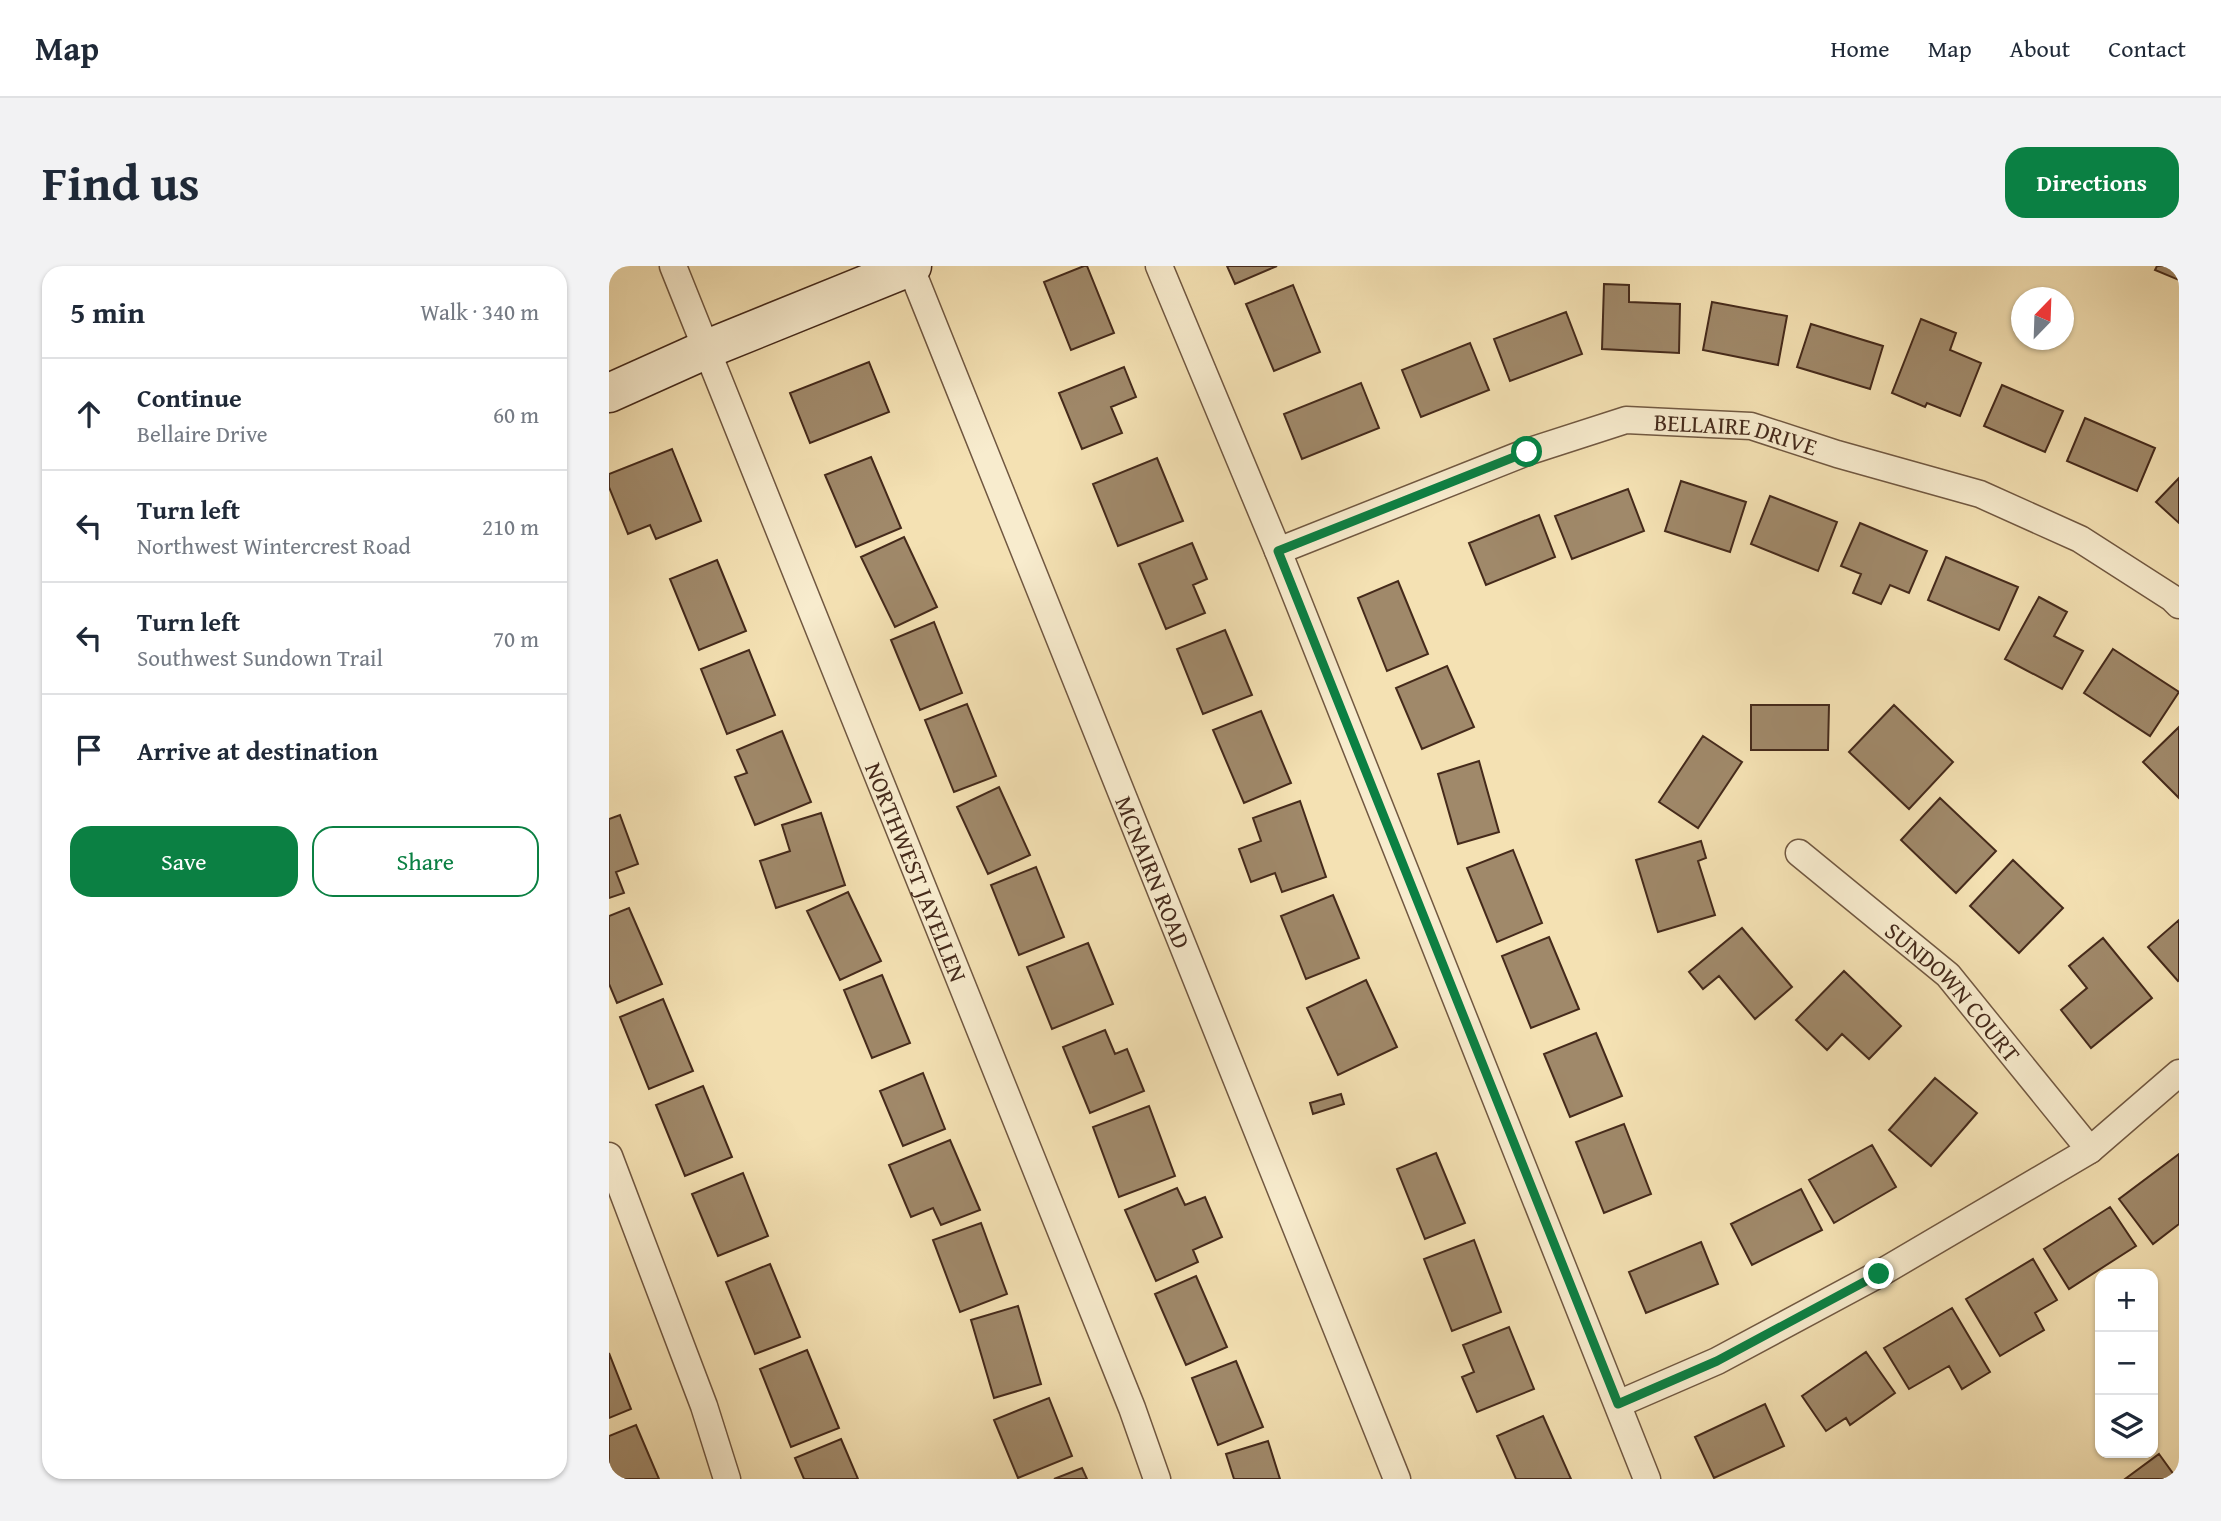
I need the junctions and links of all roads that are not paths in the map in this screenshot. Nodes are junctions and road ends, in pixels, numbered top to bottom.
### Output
1 (673, 266) edge
2 (910, 266) edge
3 (1159, 266) edge
4 (707, 349) junction
5 (609, 393) edge
6 (1278, 551) junction
7 (2179, 605) edge
8 (1798, 853) dead end
9 (2179, 1073) edge
10 (2089, 1150) junction
11 (609, 1156) edge
12 (1618, 1404) junction
13 (727, 1479) edge
14 (1157, 1479) edge
15 (1397, 1479) edge
16 (1647, 1479) edge

1 - 4 street, NORTHWEST JAYELLEN
2 - 4 street
2 - 15 street, MCNAIRN ROAD
3 - 6 street
4 - 5 street
4 - 14 street, NORTHWEST JAYELLEN
6 - 7 street, BELLAIRE DRIVE
6 - 12 street
8 - 10 street, SUNDOWN COURT
9 - 10 street
10 - 12 street
11 - 13 street
12 - 16 street

